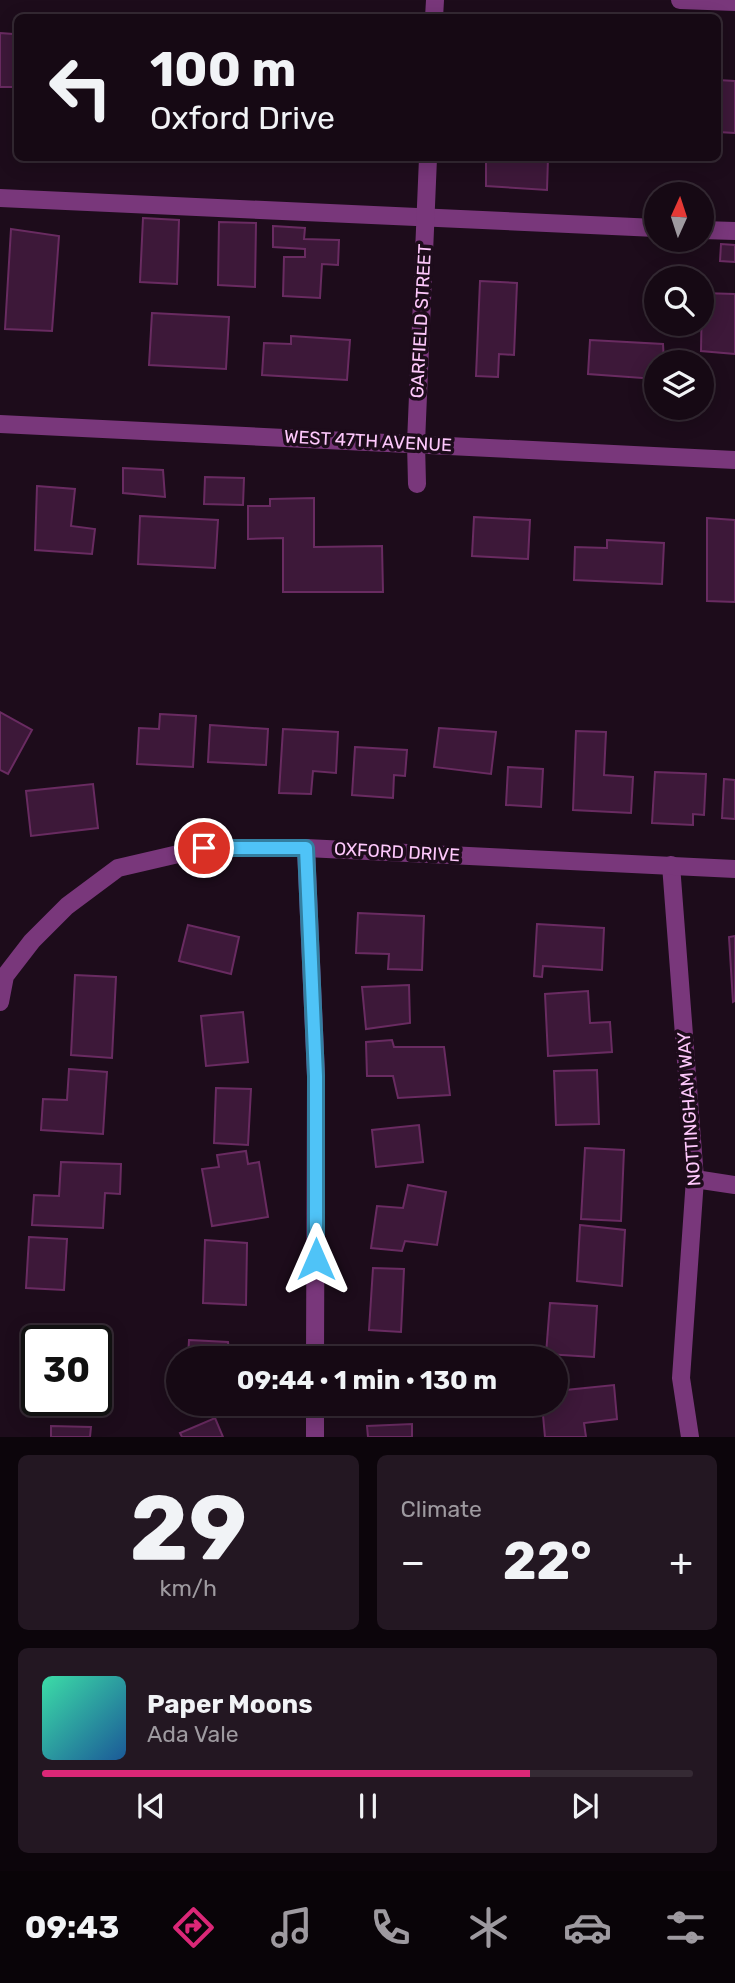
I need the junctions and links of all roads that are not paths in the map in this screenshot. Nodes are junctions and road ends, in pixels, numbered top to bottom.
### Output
1 (680, 0) edge
2 (735, 2) edge
3 (428, 161) edge
4 (0, 198) edge
5 (425, 219) junction
6 (644, 228) edge
7 (714, 230) edge
8 (735, 231) edge
9 (0, 424) edge
10 (416, 443) junction
11 (735, 460) edge
12 (417, 484) dead end
13 (306, 848) junction
14 (671, 865) junction
15 (735, 869) edge
16 (3, 975) edge
17 (0, 1002) edge
18 (695, 1179) junction
19 (735, 1185) edge
20 (315, 1346) edge
21 (315, 1416) edge
22 (315, 1437) edge
23 (690, 1437) edge

1 - 2 street
3 - 5 street, GARFIELD STREET
4 - 5 street
5 - 6 street
5 - 10 street, GARFIELD STREET
7 - 8 street
9 - 10 street, WEST 47TH AVENUE
10 - 11 street, WEST 47TH AVENUE
10 - 12 street, GARFIELD STREET
13 - 14 street, OXFORD DRIVE
13 - 16 street, OXFORD DRIVE
13 - 20 street
14 - 15 street, OXFORD DRIVE
14 - 18 street, NOTTINGHAM WAY
16 - 17 street, OXFORD DRIVE
18 - 19 street
18 - 23 street, NOTTINGHAM WAY
21 - 22 street

